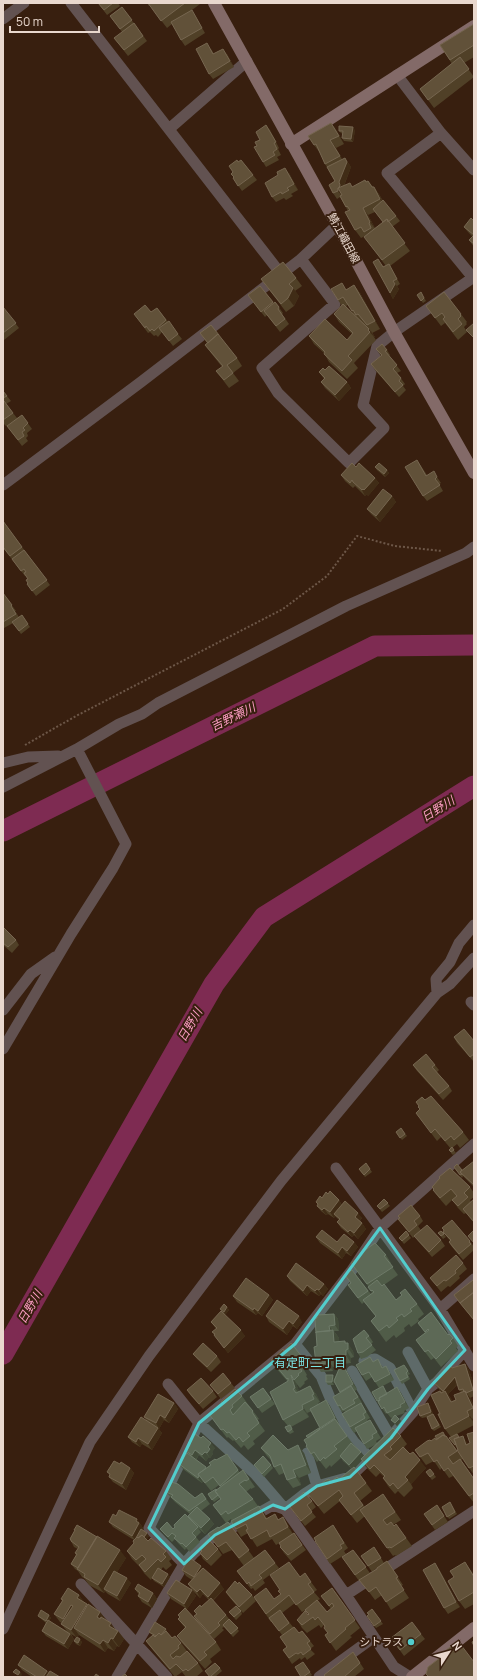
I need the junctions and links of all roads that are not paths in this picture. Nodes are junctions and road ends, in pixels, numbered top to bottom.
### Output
1 (24, 3) edge
2 (71, 3) edge
3 (214, 3) edge
4 (3, 19) edge
5 (474, 26) edge
6 (247, 61) junction
7 (397, 75) junction
8 (169, 129) junction
9 (441, 133) junction
10 (291, 144) junction
11 (474, 170) edge
12 (337, 224) junction
13 (301, 259) junction
14 (281, 274) junction
15 (474, 278) edge
16 (394, 332) junction
17 (474, 473) edge
18 (3, 485) edge
19 (474, 547) edge
20 (77, 749) junction
21 (62, 756) junction
22 (3, 763) edge
23 (3, 787) edge
24 (474, 925) edge
25 (59, 954) junction
26 (474, 958) edge
27 (437, 993) junction
28 (3, 1010) edge
29 (3, 1049) edge
30 (474, 1144) edge
31 (336, 1168) dead end
32 (380, 1228) junction
33 (474, 1279) edge
34 (440, 1309) junction
35 (295, 1344) junction
36 (465, 1350) junction
37 (408, 1352) dead end
38 (364, 1361) edge
39 (474, 1366) edge
40 (352, 1371) dead end
41 (168, 1384) dead end
42 (428, 1389) junction
43 (413, 1412) junction
44 (199, 1423) junction
45 (391, 1438) junction
46 (307, 1453) edge
47 (370, 1458) junction
48 (317, 1486) junction
49 (285, 1509) junction
50 (474, 1511) edge
51 (184, 1564) junction
52 (81, 1584) dead end
53 (346, 1595) junction
54 (3, 1628) edge
55 (474, 1628) edge
56 (374, 1637) junction
57 (137, 1645) junction
58 (117, 1677) edge
59 (167, 1677) edge
60 (319, 1677) edge
61 (411, 1677) edge

1 - 4 street
2 - 8 street
3 - 6 main road, 鯖江織田線
5 - 7 main road
6 - 8 street
6 - 10 main road, 鯖江織田線
7 - 9 street
7 - 10 main road
8 - 14 street
9 - 11 street
9 - 15 street
10 - 12 main road, 鯖江織田線
12 - 13 street
12 - 16 main road, 鯖江織田線
13 - 14 street
13 - 16 street
14 - 18 street
15 - 16 street
16 - 17 main road, 鯖江織田線
19 - 20 street
20 - 21 street
20 - 25 street
21 - 22 street
21 - 23 street
24 - 27 street
25 - 28 street
25 - 29 street
26 - 27 street
27 - 54 street
30 - 32 street
31 - 32 street
32 - 34 street
32 - 35 street
33 - 34 street
34 - 36 street
35 - 44 street
35 - 47 street
36 - 39 street
36 - 42 street
37 - 42 street
38 - 43 street
40 - 45 street
41 - 44 street
42 - 43 street
43 - 45 street
44 - 49 street
44 - 51 street
45 - 47 street
46 - 48 street
47 - 48 street
48 - 49 street
49 - 51 street
49 - 53 street
50 - 53 street
51 - 57 street
52 - 57 street
53 - 56 street
55 - 61 main road
56 - 60 street
56 - 61 street
57 - 58 street
57 - 59 street

